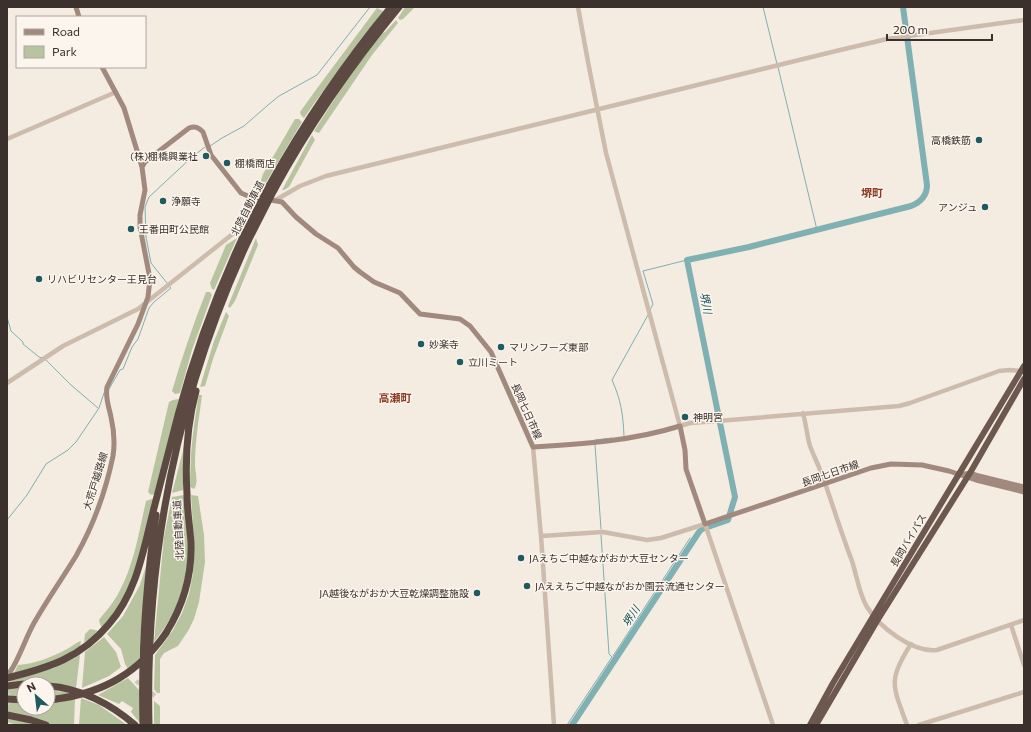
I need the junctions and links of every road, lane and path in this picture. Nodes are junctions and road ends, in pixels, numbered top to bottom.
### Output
1 (391, 7) edge
2 (399, 7) edge
3 (578, 7) edge
4 (1024, 20) edge
5 (103, 68) edge
6 (116, 92) junction
7 (598, 109) junction
8 (7, 139) edge
9 (142, 166) junction
10 (272, 188) junction
11 (275, 200) junction
12 (245, 240) junction
13 (230, 280) junction
14 (145, 304) junction
15 (1023, 368) edge
16 (1024, 379) edge
17 (7, 383) edge
18 (803, 413) junction
19 (680, 426) junction
20 (171, 444) junction
21 (533, 447) junction
22 (965, 475) junction
23 (825, 484) junction
24 (1024, 487) edge
25 (1024, 492) edge
26 (705, 524) junction
27 (541, 536) junction
28 (875, 619) junction
29 (1024, 620) edge
30 (1011, 625) junction
31 (911, 644) junction
32 (1024, 665) edge
33 (9, 675) edge
34 (56, 687) edge
35 (1024, 692) edge
36 (146, 695) junction
37 (56, 699) edge
38 (7, 714) edge
39 (46, 725) edge
40 (135, 725) edge
41 (143, 725) edge
42 (149, 725) edge
43 (554, 725) edge
44 (773, 725) edge
45 (810, 725) edge
46 (816, 725) edge
47 (906, 725) edge
48 (919, 725) edge

1 - 10 highway, 北陸自動車道
2 - 10 highway, 北陸自動車道
3 - 7 street
4 - 7 street
5 - 6 main road, 大荒戸越路線
6 - 8 street
6 - 9 main road, 大荒戸越路線
7 - 11 street
7 - 19 street
9 - 11 main road, 長岡七日市線
9 - 14 main road, 大荒戸越路線
10 - 12 highway, 北陸自動車道, bridge
11 - 14 street
11 - 21 main road, 長岡七日市線
12 - 13 highway, 北陸自動車道
12 - 20 highway, 北陸自動車道
13 - 36 highway, 北陸自動車道
13 - 37 highway, 北陸自動車道, bridge
14 - 17 street
14 - 33 main road, 大荒戸越路線
15 - 18 street
15 - 22 highway, 長岡バイパス
16 - 22 highway, 長岡バイパス
18 - 19 street
18 - 23 street
19 - 21 main road, 長岡七日市線
19 - 26 main road
20 - 33 highway, 北陸自動車道
20 - 36 highway, 北陸自動車道
21 - 27 street
22 - 23 main road, 長岡七日市線
22 - 24 main road, 長岡七日市線
22 - 25 main road, 長岡七日市線
22 - 28 highway, 長岡バイパス
23 - 26 main road, 長岡七日市線
23 - 28 street
26 - 27 street
26 - 44 street
27 - 43 street
28 - 31 street
28 - 45 highway, 長岡バイパス
28 - 46 highway, 長岡バイパス
29 - 30 street
30 - 31 street
30 - 32 street
31 - 47 street
34 - 40 highway
35 - 48 street
36 - 41 highway
36 - 42 highway
38 - 39 highway

